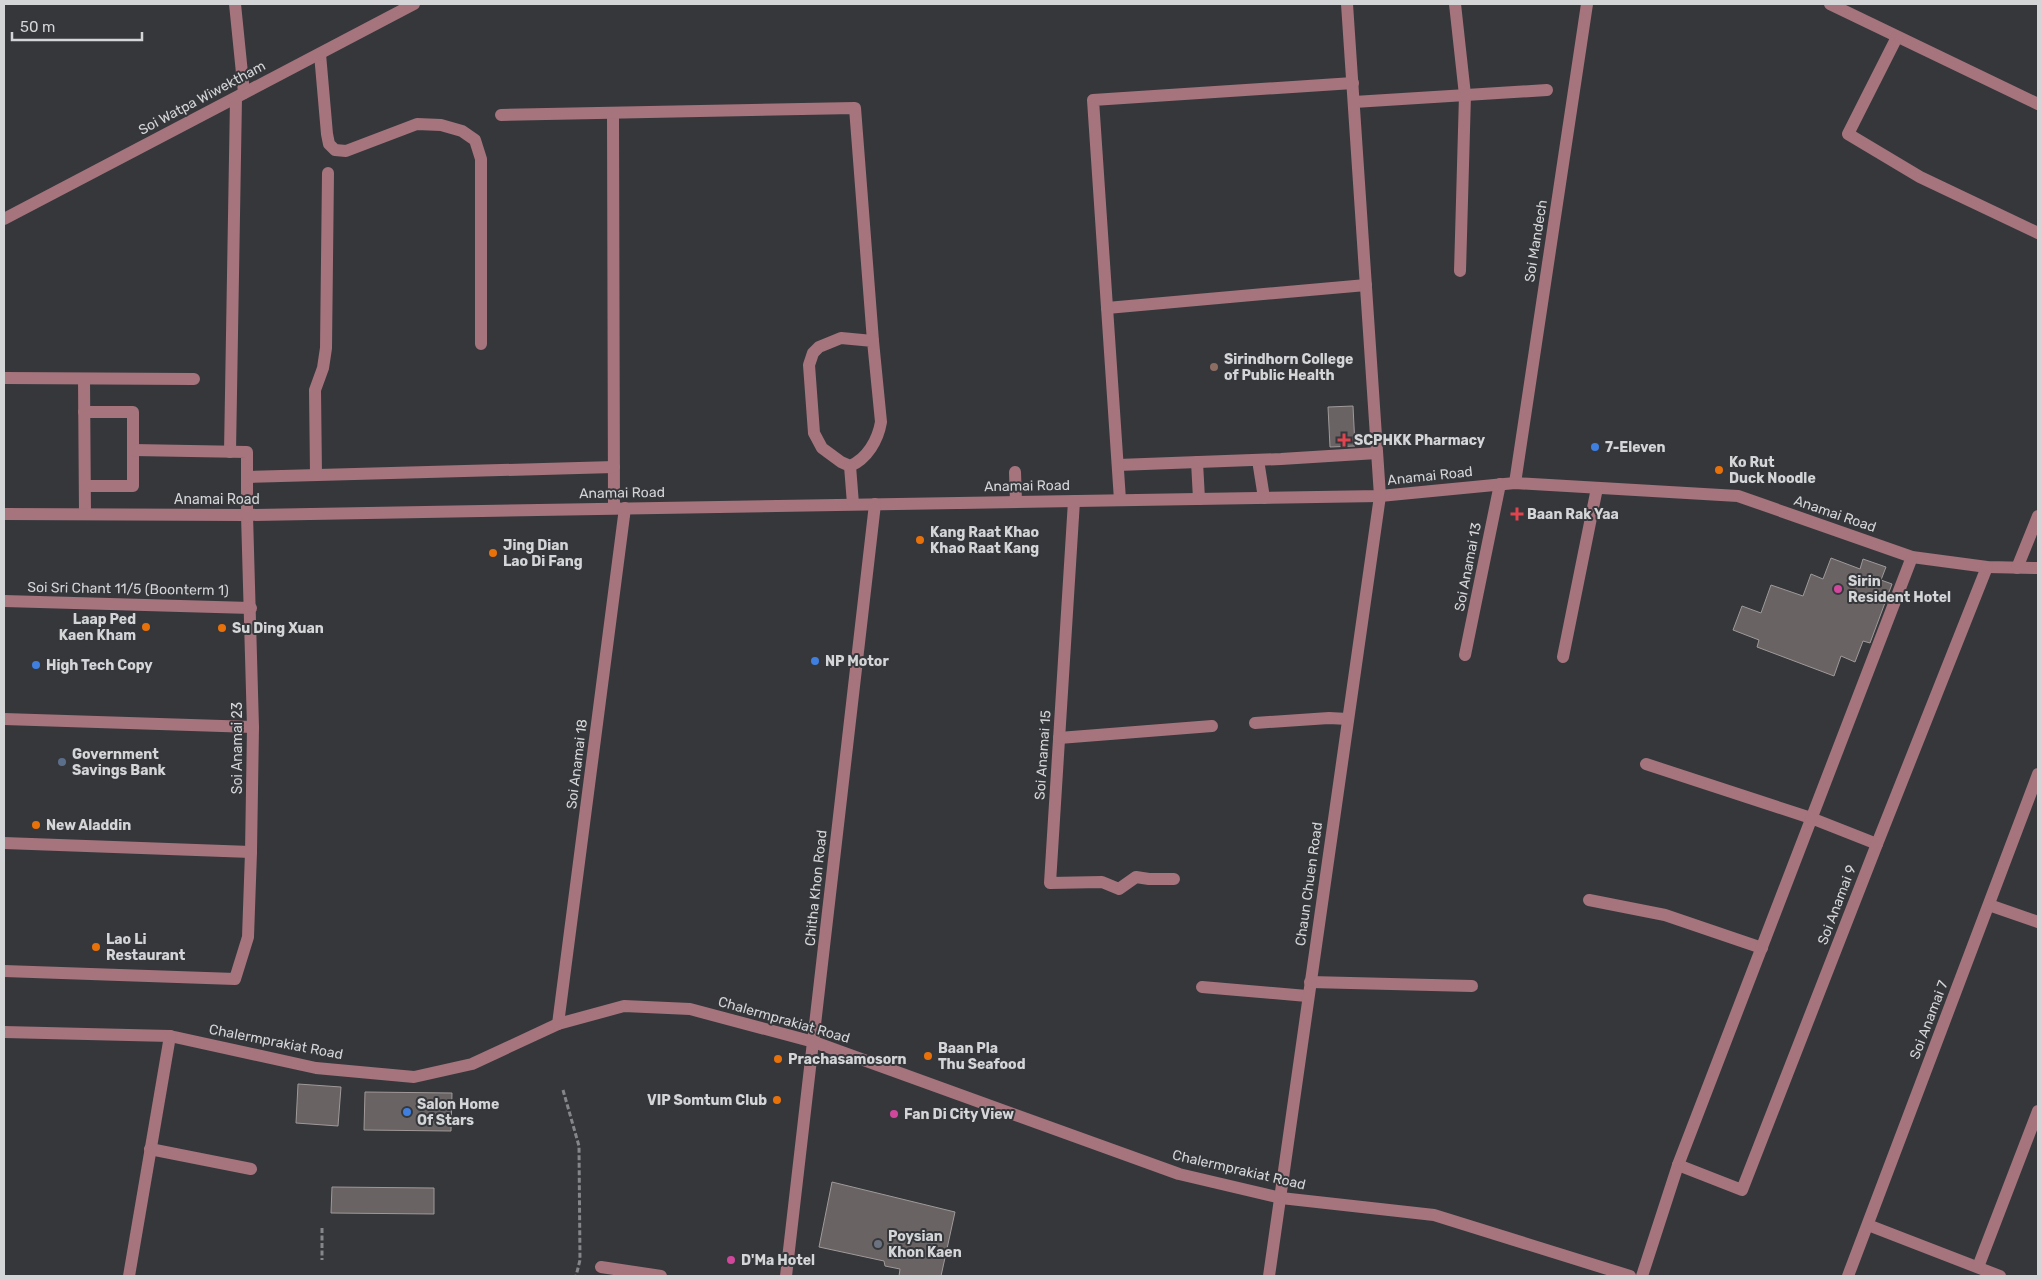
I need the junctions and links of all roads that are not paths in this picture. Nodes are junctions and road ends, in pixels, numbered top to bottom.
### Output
1 (235, 4) edge
2 (414, 4) edge
3 (1348, 4) edge
4 (1455, 4) edge
5 (1587, 4) edge
6 (1830, 4) edge
7 (1897, 37) junction
8 (320, 54) junction
9 (1353, 83) junction
10 (1547, 90) dead end
11 (1465, 95) junction
12 (240, 96) junction
13 (1354, 102) junction
14 (2038, 104) edge
15 (613, 114) junction
16 (501, 115) dead end
17 (328, 173) dead end
18 (4, 219) edge
19 (2038, 233) edge
20 (1460, 270) dead end
21 (1366, 285) junction
22 (1107, 308) junction
23 (873, 341) junction
24 (481, 344) dead end
25 (4, 378) edge
26 (84, 379) junction
27 (194, 379) dead end
28 (84, 412) junction
29 (133, 450) junction
30 (230, 452) junction
31 (1377, 453) junction
32 (1258, 460) junction
33 (1197, 462) junction
34 (1118, 465) junction
35 (850, 466) junction
36 (614, 467) junction
37 (1015, 472) dead end
38 (316, 475) junction
39 (247, 477) junction
40 (1515, 482) junction
41 (1500, 484) junction
42 (85, 486) junction
43 (1597, 488) junction
44 (1380, 496) junction
45 (1264, 498) junction
46 (1199, 499) junction
47 (1120, 500) junction
48 (1074, 501) junction
49 (1016, 502) junction
50 (853, 504) junction
51 (875, 504) junction
52 (620, 508) junction
53 (4, 514) edge
54 (85, 514) junction
55 (247, 515) junction
56 (2038, 516) edge
57 (1912, 557) junction
58 (1987, 567) junction
59 (2017, 568) junction
60 (2038, 568) edge
61 (4, 601) edge
62 (251, 608) junction
63 (1465, 655) dead end
64 (1563, 657) dead end
65 (4, 719) edge
66 (1348, 719) junction
67 (1255, 723) dead end
68 (254, 726) junction
69 (1212, 726) dead end
70 (1059, 738) junction
71 (1646, 764) dead end
72 (2038, 774) edge
73 (1811, 818) junction
74 (4, 843) edge
75 (1876, 844) junction
76 (251, 852) junction
77 (1174, 879) dead end
78 (1588, 900) dead end
79 (1989, 905) junction
80 (2038, 922) edge
81 (1762, 948) junction
82 (4, 971) edge
83 (1310, 982) junction
84 (1472, 986) dead end
85 (1202, 988) dead end
86 (1307, 996) junction
87 (558, 1024) junction
88 (4, 1032) edge
89 (170, 1036) junction
90 (814, 1042) junction
91 (2038, 1111) edge
92 (150, 1149) junction
93 (1678, 1165) junction
94 (251, 1169) dead end
95 (1281, 1198) junction
96 (1868, 1225) junction
97 (601, 1267) dead end
98 (1978, 1268) junction
99 (129, 1276) edge
100 (661, 1276) edge
101 (786, 1276) edge
102 (1268, 1276) edge
103 (1630, 1276) edge
104 (1642, 1276) edge
105 (1848, 1276) edge
106 (2000, 1276) edge

1 - 12 street
2 - 8 street, Soi Watpa Wiwektham
3 - 9 street, Chaun Chuen Road
4 - 11 street
5 - 40 street, Soi Mandech
6 - 7 street
7 - 14 street
7 - 19 street
8 - 12 street, Soi Watpa Wiwektham
8 - 24 street
9 - 13 street, Chaun Chuen Road
9 - 22 street
10 - 11 street
11 - 13 street
11 - 20 street
12 - 18 street, Soi Watpa Wiwektham
12 - 30 street
13 - 21 street, Chaun Chuen Road
15 - 16 street
15 - 23 street
15 - 36 street, Soi Anamai 18
17 - 38 street
21 - 22 street
21 - 31 street, Chaun Chuen Road
22 - 34 street
23 - 35 street
23 - 35 street
25 - 26 street
26 - 27 street
26 - 28 street
28 - 29 street
28 - 42 street
29 - 30 street
29 - 42 street
30 - 39 street, Soi Anamai 23
31 - 32 street
31 - 44 street, Chaun Chuen Road
32 - 33 street
32 - 45 street
33 - 34 street
33 - 46 street
34 - 47 street
35 - 50 street
36 - 38 street
36 - 52 street, Soi Anamai 18
37 - 49 street
38 - 39 street
39 - 55 street, Soi Anamai 23
40 - 41 street, Anamai Road
40 - 43 street, Anamai Road
41 - 44 street, Anamai Road
41 - 63 street, Soi Anamai 13
42 - 54 street
43 - 57 street, Anamai Road
43 - 64 street
44 - 45 street, Anamai Road
44 - 66 street, Chaun Chuen Road
45 - 46 street, Anamai Road
46 - 47 street, Anamai Road
47 - 48 street, Anamai Road
48 - 49 street, Anamai Road
48 - 70 street, Soi Anamai 15
49 - 51 street, Anamai Road
50 - 51 street, Anamai Road
50 - 52 street, Anamai Road
51 - 90 street, Chitha Khon Road
52 - 55 street, Anamai Road
52 - 87 street, Soi Anamai 18
53 - 54 street, Anamai Road
54 - 55 street, Anamai Road
55 - 62 street, Soi Anamai 23
56 - 59 street
57 - 58 street, Anamai Road
57 - 73 street
58 - 59 street, Anamai Road
58 - 75 street, Soi Anamai 9
59 - 60 street, Anamai Road
61 - 62 street, Soi Sri Chant 11/5 (Boonterm 1)
62 - 68 street, Soi Anamai 23
65 - 68 street
66 - 67 street
66 - 83 street, Chaun Chuen Road
68 - 76 street, Soi Anamai 23
69 - 70 street
70 - 77 street, Soi Anamai 15
71 - 73 street
72 - 79 street, Soi Anamai 7
73 - 75 street
73 - 81 street
74 - 76 street
75 - 93 street, Soi Anamai 9
76 - 82 street, Soi Anamai 23
78 - 81 street
79 - 80 street
79 - 96 street, Soi Anamai 7
81 - 93 street
83 - 84 street
83 - 86 street, Chaun Chuen Road
85 - 86 street
86 - 95 street, Chaun Chuen Road
87 - 89 street, Chalermprakiat Road
87 - 90 street, Chalermprakiat Road
88 - 89 street, Chalermprakiat Road
89 - 92 street
90 - 95 street, Chalermprakiat Road
90 - 101 street, Chitha Khon Road
91 - 98 street
92 - 94 street
92 - 99 street
93 - 104 street
95 - 102 street, Chaun Chuen Road
95 - 103 street, Chalermprakiat Road
96 - 98 street
96 - 105 street, Soi Anamai 7
97 - 100 street
98 - 106 street

